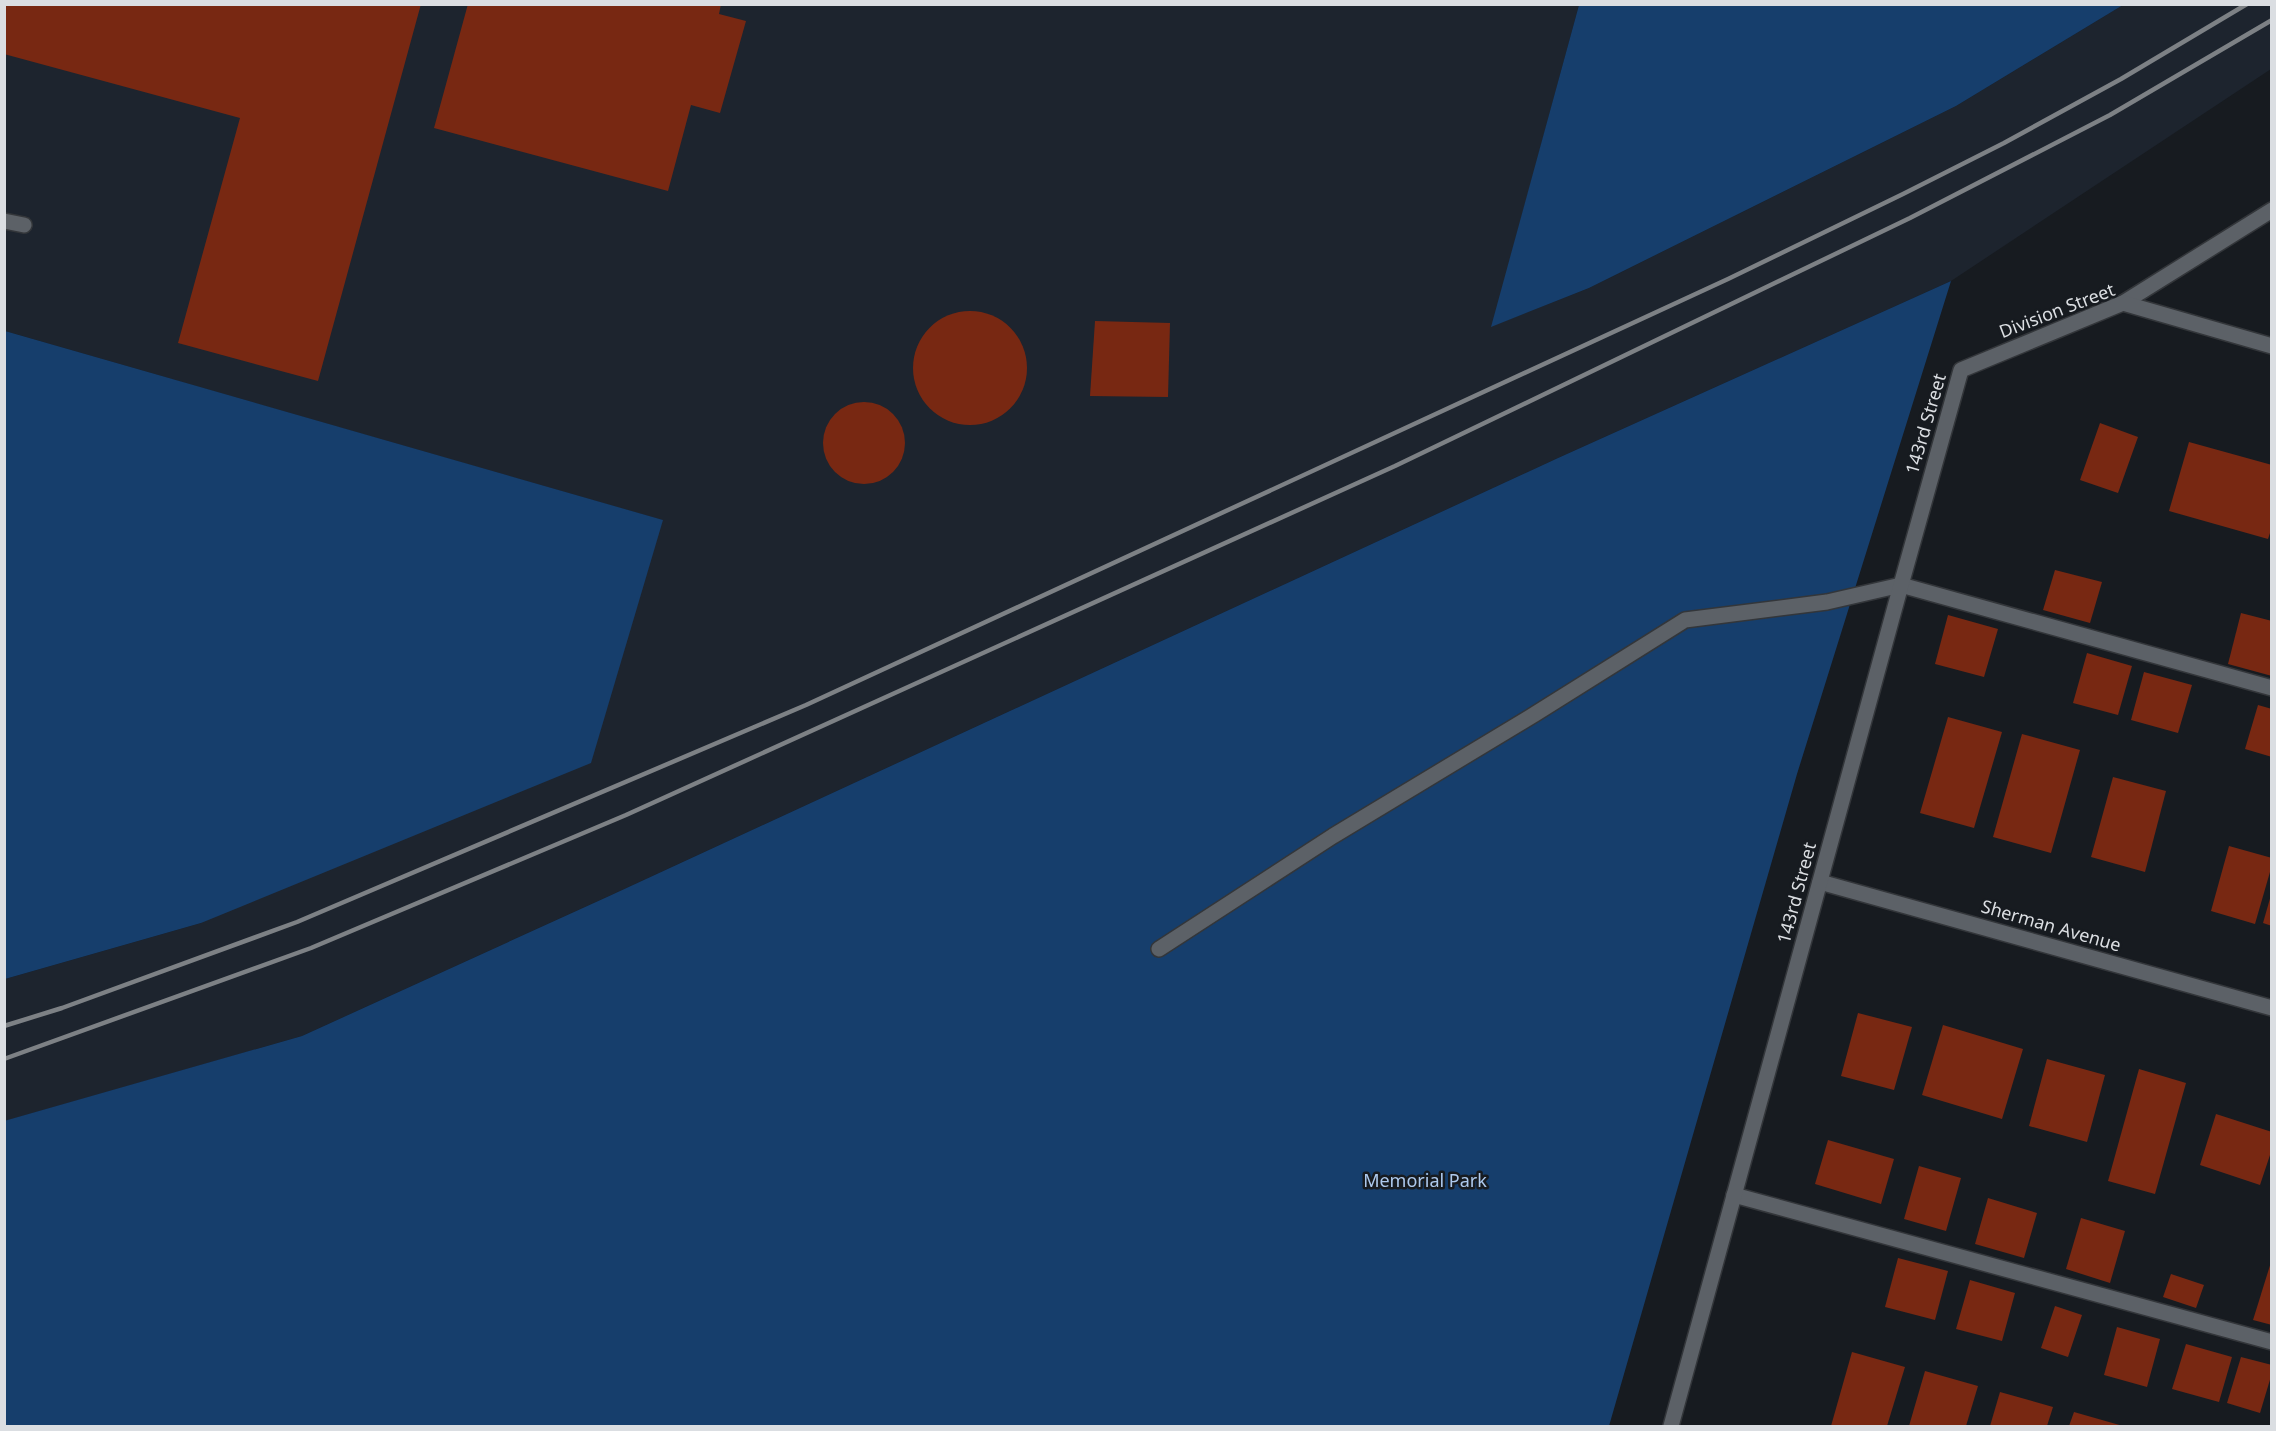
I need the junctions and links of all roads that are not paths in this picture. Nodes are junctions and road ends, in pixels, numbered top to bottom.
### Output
1 (2271, 210) edge
2 (4, 221) edge
3 (24, 225) dead end
4 (2123, 303) junction
5 (2271, 346) edge
6 (1961, 370) joint
7 (1901, 585) junction
8 (2271, 688) edge
9 (1820, 882) junction
10 (1159, 949) dead end
11 (2271, 1008) edge
12 (1734, 1195) junction
13 (2271, 1342) edge
14 (1671, 1426) edge

1 - 4 street
2 - 3 street
4 - 5 street, Division Street
4 - 6 street, Division Street
6 - 7 street, 143rd Street
7 - 8 street
7 - 9 street, 143rd Street
7 - 10 street
9 - 11 street, Sherman Avenue
9 - 12 street, 143rd Street
12 - 13 street
12 - 14 street, 143rd Street

